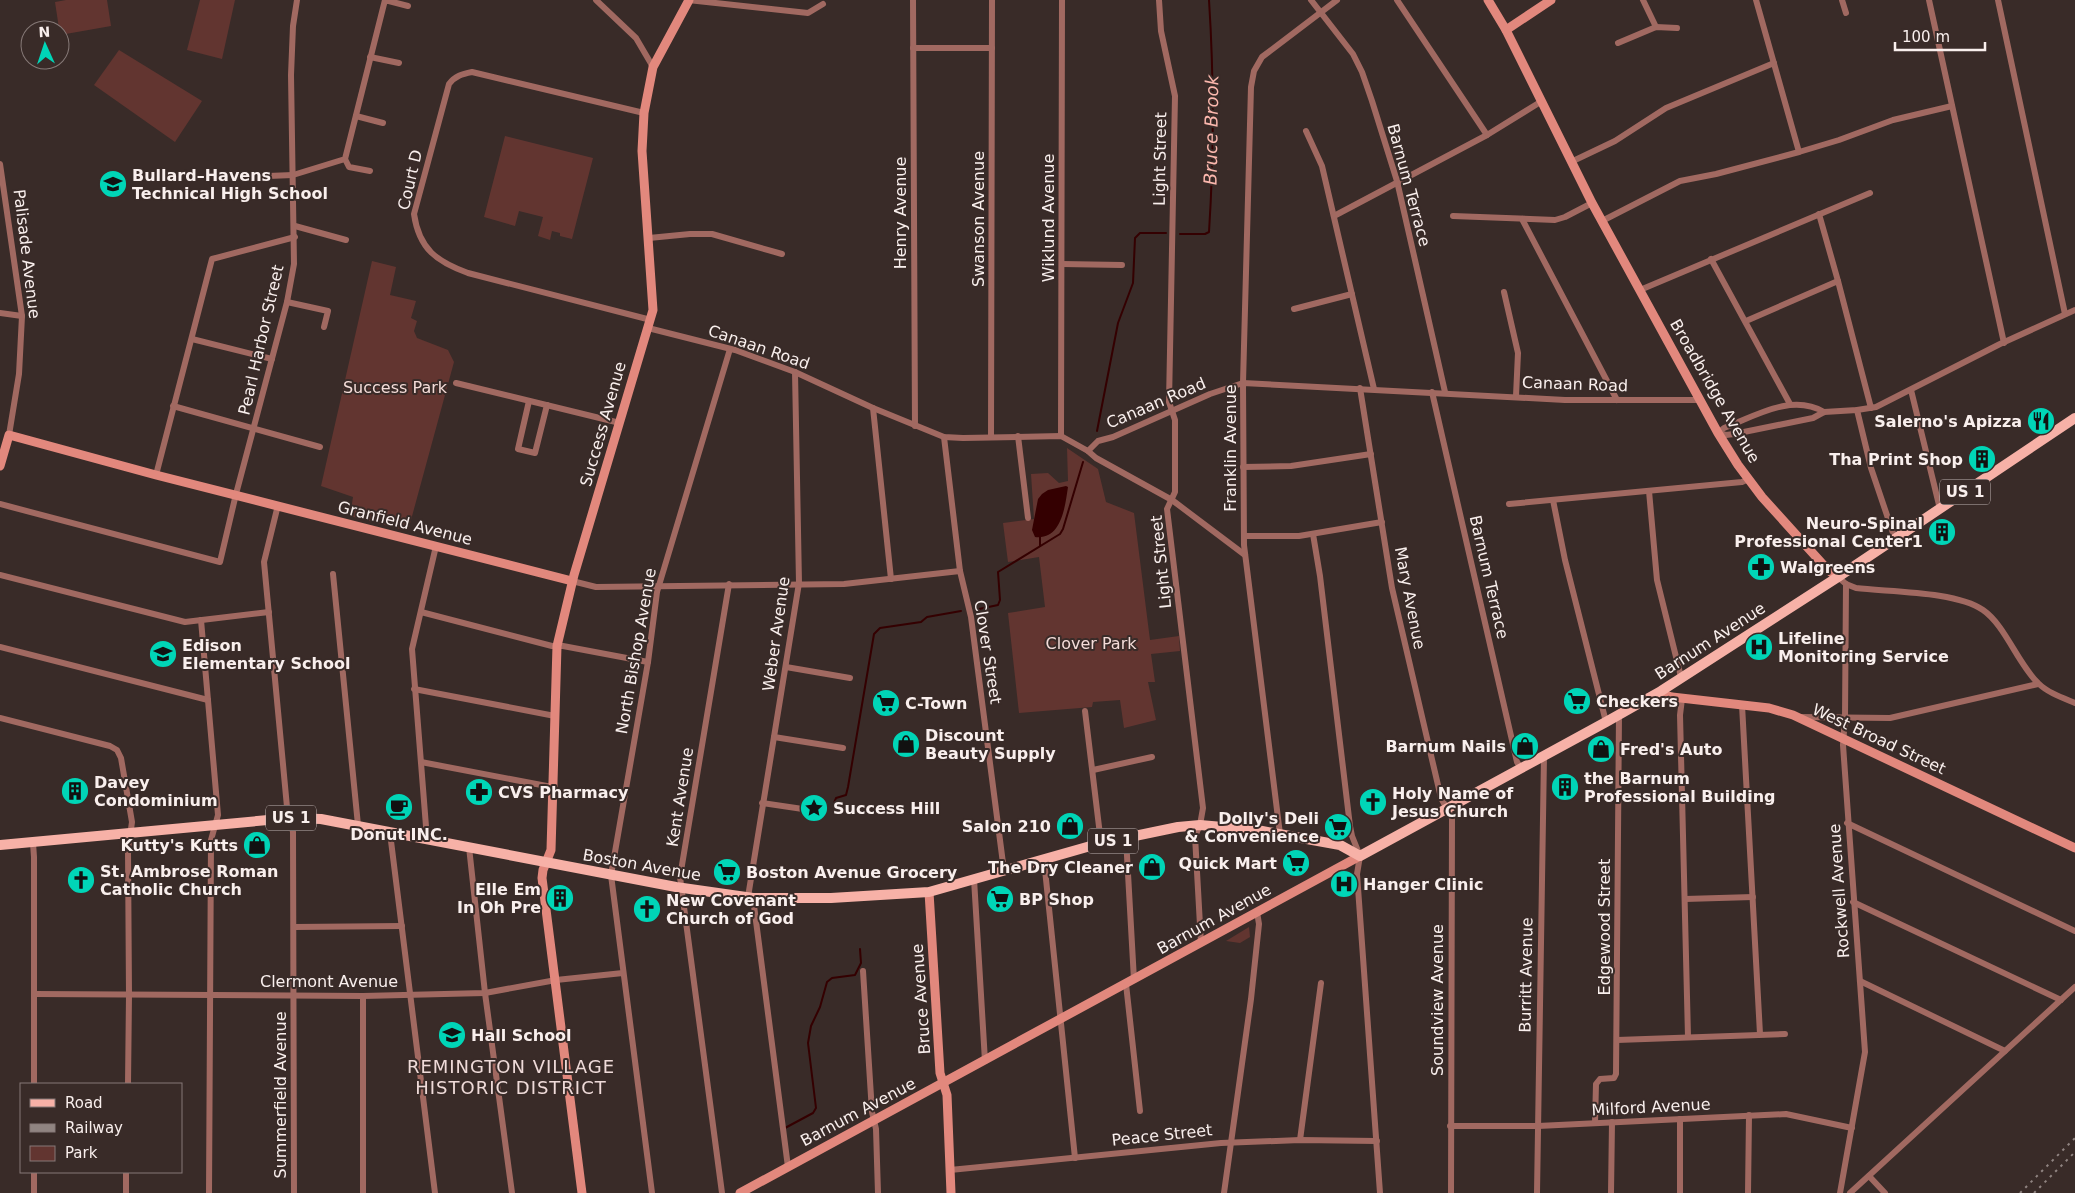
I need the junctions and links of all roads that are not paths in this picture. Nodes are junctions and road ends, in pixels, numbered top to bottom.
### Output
1 (297, 0) edge
2 (385, 0) edge
3 (596, 0) edge
4 (688, 0) edge
5 (913, 0) edge
6 (992, 0) edge
7 (1062, 0) edge
8 (1158, 0) edge
9 (1311, 0) edge
10 (1337, 0) edge
11 (1397, 0) edge
12 (1488, 0) edge
13 (1551, 0) edge
14 (1642, 0) edge
15 (1756, 0) edge
16 (1842, 0) edge
17 (1930, 0) edge
18 (1998, 0) edge
19 (824, 4) dead end
20 (408, 6) dead end
21 (1320, 12) junction
22 (1846, 13) dead end
23 (1656, 27) junction
24 (1676, 28) dead end
25 (1506, 30) junction
26 (1618, 44) dead end
27 (913, 48) junction
28 (992, 48) junction
29 (370, 56) junction
30 (399, 63) dead end
31 (1774, 63) junction
32 (653, 67) junction
33 (1542, 101) junction
34 (1952, 106) junction
35 (644, 113) junction
36 (356, 116) junction
37 (383, 124) dead end
38 (1306, 132) dead end
39 (1486, 135) junction
40 (1799, 152) junction
41 (345, 159) junction
42 (1573, 162) junction
43 (0, 164) edge
44 (370, 172) dead end
45 (268, 176) dead end
46 (293, 176) junction
47 (1397, 181) junction
48 (1870, 194) dead end
49 (1592, 203) junction
50 (1819, 214) junction
51 (1334, 216) junction
52 (1453, 216) dead end
53 (1522, 219) junction
54 (1602, 221) junction
55 (294, 226) junction
56 (295, 237) junction
57 (649, 238) junction
58 (346, 240) dead end
59 (782, 254) dead end
60 (1711, 259) junction
61 (1062, 264) junction
62 (1122, 265) dead end
63 (1838, 281) junction
64 (1640, 290) junction
65 (1504, 292) dead end
66 (1352, 294) junction
67 (287, 302) junction
68 (1294, 309) dead end
69 (2075, 310) edge
70 (0, 313) edge
71 (2065, 314) junction
72 (22, 316) junction
73 (1746, 321) junction
74 (649, 324) junction
75 (324, 327) dead end
76 (192, 339) junction
77 (2004, 343) junction
78 (730, 349) junction
79 (272, 359) junction
80 (795, 372) junction
81 (456, 383) dead end
82 (1243, 383) junction
83 (1360, 388) junction
84 (1374, 389) junction
85 (1911, 390) junction
86 (1432, 392) junction
87 (1445, 392) junction
88 (1516, 396) junction
89 (1617, 400) junction
90 (1701, 400) junction
91 (530, 401) junction
92 (1790, 404) junction
93 (547, 405) junction
94 (173, 406) junction
95 (873, 408) junction
96 (1871, 408) junction
97 (1857, 410) junction
98 (1171, 411) junction
99 (1824, 412) junction
100 (2075, 418) edge
101 (620, 423) junction
102 (915, 426) junction
103 (254, 428) junction
104 (1718, 433) junction
105 (9, 435) junction
106 (1018, 436) junction
107 (1061, 436) junction
108 (944, 437) junction
109 (991, 437) junction
110 (320, 447) dead end
111 (1088, 451) junction
112 (1371, 454) junction
113 (0, 466) edge
114 (1243, 467) junction
115 (156, 475) junction
116 (1749, 479) junction
117 (1649, 491) junction
118 (236, 494) junction
119 (1172, 500) junction
120 (1553, 500) junction
121 (0, 504) edge
122 (1509, 504) dead end
123 (278, 506) junction
124 (1940, 509) junction
125 (1028, 518) dead end
126 (1382, 522) junction
127 (1313, 534) junction
128 (1244, 536) junction
129 (1895, 539) junction
130 (436, 546) junction
131 (1245, 555) junction
132 (960, 571) junction
133 (333, 574) dead end
134 (0, 576) edge
135 (892, 579) junction
136 (572, 581) junction
137 (1842, 581) junction
138 (799, 583) junction
139 (729, 584) junction
140 (659, 586) junction
141 (269, 612) junction
142 (421, 612) junction
143 (200, 620) junction
144 (557, 646) junction
145 (0, 647) edge
146 (648, 662) junction
147 (786, 667) junction
148 (1681, 677) junction
149 (850, 678) dead end
150 (2038, 684) junction
151 (414, 689) junction
152 (1661, 690) junction
153 (1682, 699) junction
154 (208, 700) junction
155 (2075, 703) edge
156 (1742, 705) junction
157 (1085, 711) dead end
158 (1620, 715) junction
159 (555, 716) junction
160 (1798, 717) junction
161 (1845, 717) junction
162 (0, 718) edge
163 (1606, 722) junction
164 (774, 737) junction
165 (1844, 738) junction
166 (843, 748) dead end
167 (1544, 756) junction
168 (1152, 757) dead end
169 (421, 762) junction
170 (1521, 768) junction
171 (1093, 770) junction
172 (552, 787) junction
173 (762, 803) junction
174 (1446, 809) junction
175 (823, 812) dead end
176 (290, 818) junction
177 (1848, 823) junction
178 (215, 825) junction
179 (358, 825) junction
180 (1200, 825) junction
181 (131, 833) junction
182 (390, 833) junction
183 (1280, 834) junction
184 (1126, 838) junction
185 (426, 839) junction
186 (32, 843) junction
187 (1101, 844) junction
188 (0, 845) edge
189 (469, 847) junction
190 (2075, 848) edge
191 (1360, 856) junction
192 (1044, 860) junction
193 (546, 862) junction
194 (1004, 871) junction
195 (611, 875) junction
196 (974, 879) junction
197 (682, 888) junction
198 (929, 892) junction
199 (1753, 896) junction
200 (750, 897) junction
201 (1685, 899) junction
202 (1853, 902) junction
203 (1257, 912) junction
204 (402, 926) junction
205 (294, 927) junction
206 (2075, 931) edge
207 (1201, 943) junction
208 (863, 971) dead end
209 (623, 973) junction
210 (556, 980) junction
211 (1860, 981) junction
212 (1130, 982) junction
213 (1321, 983) dead end
214 (2075, 987) edge
215 (485, 993) junction
216 (34, 994) junction
217 (212, 994) junction
218 (129, 995) junction
219 (294, 995) junction
220 (411, 995) junction
221 (363, 996) junction
222 (2061, 1000) junction
223 (1061, 1018) junction
224 (1760, 1034) junction
225 (1785, 1034) dead end
226 (1688, 1037) junction
227 (1617, 1040) junction
228 (2005, 1051) junction
229 (985, 1061) junction
230 (34, 1083) edge
231 (128, 1083) edge
232 (943, 1084) junction
233 (1140, 1111) dead end
234 (1749, 1115) junction
235 (1680, 1119) junction
236 (874, 1121) junction
237 (1612, 1122) junction
238 (1596, 1124) junction
239 (1450, 1126) junction
240 (1538, 1126) junction
241 (1852, 1128) junction
242 (1300, 1140) junction
243 (1377, 1141) junction
244 (1230, 1143) junction
245 (1075, 1158) junction
246 (788, 1167) junction
247 (950, 1170) junction
248 (34, 1173) edge
249 (126, 1173) edge
250 (1869, 1176) junction
251 (34, 1193) edge
252 (126, 1193) edge
253 (209, 1193) edge
254 (294, 1193) edge
255 (363, 1193) edge
256 (435, 1193) edge
257 (512, 1193) edge
258 (582, 1193) edge
259 (652, 1193) edge
260 (722, 1193) edge
261 (740, 1193) edge
262 (878, 1193) edge
263 (951, 1193) edge
264 (1224, 1193) edge
265 (1380, 1193) edge
266 (1450, 1193) edge
267 (1537, 1193) edge
268 (1611, 1193) edge
269 (1680, 1193) edge
270 (1748, 1193) edge
271 (1840, 1193) edge
272 (1850, 1193) edge
273 (1885, 1193) edge

1 - 46 street, Pearl Harbor Street
2 - 20 street
2 - 29 street
3 - 32 street
4 - 19 street
4 - 32 street, Success Avenue
5 - 27 street, Henry Avenue
6 - 28 street, Swanson Avenue
7 - 61 street, Wiklund Avenue
8 - 98 street, Light Street
9 - 21 street, Barnum Terrace
10 - 21 street
11 - 39 street
12 - 25 street, Broadbridge Avenue
13 - 25 street
14 - 23 street
15 - 31 street
16 - 22 street
17 - 34 street
18 - 71 street
21 - 47 street, Barnum Terrace
21 - 82 street, Franklin Avenue
23 - 24 street
23 - 26 street
25 - 33 street, Broadbridge Avenue
27 - 28 street
27 - 102 street, Henry Avenue
28 - 109 street, Swanson Avenue
29 - 30 street
29 - 36 street
31 - 40 street
31 - 42 street
32 - 35 street, Success Avenue
33 - 39 street
33 - 42 street, Broadbridge Avenue
34 - 40 street
34 - 77 street
35 - 57 street, Success Avenue
35 - 74 street, Court D
36 - 37 street
36 - 41 street
38 - 51 street
39 - 47 street
40 - 54 street
41 - 44 street
41 - 46 street
42 - 49 street, Broadbridge Avenue
43 - 72 street, Palisade Avenue
45 - 46 street
46 - 55 street, Pearl Harbor Street
47 - 51 street
47 - 87 street, Barnum Terrace
48 - 50 street
49 - 53 street
49 - 54 street, Broadbridge Avenue
50 - 60 street
50 - 63 street
51 - 66 street
52 - 53 street
53 - 89 street
54 - 64 street, Broadbridge Avenue
55 - 56 street, Pearl Harbor Street
55 - 58 street
56 - 67 street, Pearl Harbor Street
56 - 76 street
57 - 59 street
57 - 74 street, Success Avenue
60 - 64 street
60 - 73 street
61 - 62 street
61 - 107 street, Wiklund Avenue
63 - 73 street
63 - 96 street
64 - 90 street, Broadbridge Avenue
65 - 88 street
66 - 68 street
66 - 84 street
67 - 75 street
67 - 79 street, Pearl Harbor Street
69 - 71 street
70 - 72 street
71 - 77 street
72 - 105 street, Palisade Avenue
73 - 92 street
74 - 78 street, Canaan Road
74 - 101 street, Success Avenue
76 - 79 street
76 - 94 street
77 - 85 street
78 - 80 street, Canaan Road
78 - 140 street, North Bishop Avenue
79 - 103 street, Pearl Harbor Street
80 - 95 street, Canaan Road
80 - 138 street, Weber Avenue
81 - 91 street
82 - 83 street, Canaan Road
82 - 98 street, Canaan Road
82 - 114 street, Franklin Avenue
83 - 84 street, Canaan Road
83 - 112 street, Mary Avenue
84 - 86 street, Canaan Road
85 - 96 street
85 - 124 street
86 - 87 street, Canaan Road
86 - 170 street, Barnum Terrace
87 - 88 street, Canaan Road
88 - 89 street, Canaan Road
89 - 90 street, Canaan Road
90 - 104 street, Broadbridge Avenue
91 - 93 street
91 - 93 street
92 - 99 street
92 - 104 street
93 - 101 street
94 - 103 street
94 - 115 street
95 - 102 street, Canaan Road
95 - 135 street
96 - 97 street
97 - 99 street
97 - 129 street
98 - 111 street, Canaan Road
98 - 119 street, Light Street
99 - 104 street
100 - 124 main road, Barnum Avenue / US 1
101 - 136 street, Success Avenue
102 - 108 street, Canaan Road
103 - 110 street
103 - 118 street, Pearl Harbor Street
104 - 116 street, Broadbridge Avenue
105 - 113 street, Palisade Avenue
105 - 115 street, Granfield Avenue
106 - 107 street, Canaan Road
106 - 109 street, Canaan Road
106 - 125 street
107 - 111 street, Canaan Road
108 - 109 street, Canaan Road
108 - 132 street, Clover Street
111 - 119 street
112 - 114 street
112 - 126 street, Mary Avenue
114 - 128 street, Franklin Avenue
115 - 118 street, Granfield Avenue
116 - 117 street
116 - 137 street, Broadbridge Avenue
117 - 120 street
117 - 148 street
118 - 121 street, Pearl Harbor Street
118 - 123 street, Granfield Avenue
119 - 131 street
119 - 180 street, Light Street
120 - 122 street
120 - 163 street
123 - 130 street, Granfield Avenue
123 - 141 street, Summerfield Avenue
124 - 129 main road, Barnum Avenue / US 1
126 - 127 street
126 - 174 street, Mary Avenue
127 - 128 street
127 - 191 street
128 - 131 street, Franklin Avenue
129 - 137 main road, Barnum Avenue / US 1
130 - 136 street, Granfield Avenue
130 - 142 street
131 - 183 street, Franklin Avenue
132 - 135 street, Granfield Avenue
132 - 194 street, Clover Street
133 - 179 street
134 - 143 street
135 - 138 street, Granfield Avenue
136 - 140 street, Granfield Avenue
136 - 144 street, Success Avenue
137 - 148 main road, Barnum Avenue / US 1
137 - 150 street, Broadbridge Avenue
137 - 161 street, Rockwell Avenue
138 - 139 street, Granfield Avenue
138 - 147 street, Weber Avenue
139 - 140 street, Granfield Avenue
139 - 197 street, Kent Avenue
140 - 146 street, North Bishop Avenue
141 - 143 street
141 - 176 street, Summerfield Avenue
142 - 144 street
142 - 151 street
143 - 154 street
144 - 146 street
144 - 159 street, Success Avenue
145 - 154 street
146 - 195 street, North Bishop Avenue
147 - 149 street
147 - 164 street, Weber Avenue
148 - 152 main road, Barnum Avenue / US 1
150 - 155 street, Broadbridge Avenue
150 - 161 street
151 - 159 street
151 - 169 street
152 - 153 street, West Broad Street
152 - 158 main road, Barnum Avenue / US 1
153 - 156 street, West Broad Street
153 - 201 street
154 - 178 street
156 - 160 street, West Broad Street
156 - 199 street
157 - 171 street
158 - 163 main road, Barnum Avenue / US 1
158 - 227 street, Edgewood Street
159 - 172 street, Success Avenue
160 - 161 street
160 - 165 street, West Broad Street
161 - 165 street, Rockwell Avenue
162 - 181 street
163 - 167 main road, Barnum Avenue / US 1
164 - 166 street
164 - 173 street, Weber Avenue
165 - 177 street, Rockwell Avenue
165 - 190 street, West Broad Street
167 - 170 main road, Barnum Avenue / US 1
167 - 240 street, Burritt Avenue
168 - 171 street
169 - 172 street
169 - 185 street
170 - 174 main road, Barnum Avenue / US 1
171 - 187 street
172 - 193 street, Success Avenue
173 - 175 street
173 - 200 street, Weber Avenue
174 - 191 main road, Barnum Avenue / US 1
174 - 239 street, Soundview Avenue
176 - 178 main road, Boston Avenue / US 1
176 - 179 main road, Boston Avenue / US 1
176 - 205 street, Summerfield Avenue
177 - 202 street, Rockwell Avenue
177 - 206 street
178 - 181 main road, Boston Avenue / US 1
178 - 217 street
179 - 182 main road, Boston Avenue / US 1
180 - 183 main road, Boston Avenue / US 1
180 - 184 main road, Boston Avenue / US 1
180 - 207 street, Light Street
181 - 186 main road, Boston Avenue / US 1
181 - 218 street
182 - 185 main road, Boston Avenue / US 1
182 - 204 street
183 - 191 main road, Boston Avenue / US 1
184 - 187 main road, Boston Avenue / US 1
184 - 212 street
185 - 189 main road, Boston Avenue / US 1
186 - 188 main road, Boston Avenue / US 1
186 - 216 street
187 - 192 main road, Boston Avenue / US 1
189 - 193 main road, Boston Avenue / US 1
189 - 215 street
191 - 203 street, Barnum Avenue
191 - 243 street
192 - 194 main road, Boston Avenue / US 1
192 - 223 street
193 - 195 main road, Boston Avenue / US 1
193 - 210 street, Success Avenue
194 - 196 main road, Boston Avenue / US 1
195 - 197 main road, Boston Avenue / US 1
195 - 209 street, North Bishop Avenue
196 - 198 main road, Boston Avenue / US 1
196 - 229 street
197 - 200 main road, Boston Avenue / US 1
197 - 260 street, Kent Avenue
198 - 200 main road, Boston Avenue / US 1
198 - 232 street, Bruce Avenue
199 - 201 street
199 - 224 street
200 - 246 street, Weber Avenue
201 - 226 street
202 - 211 street, Rockwell Avenue
202 - 222 street
203 - 207 street, Barnum Avenue
203 - 244 street
204 - 205 street
204 - 220 street
205 - 219 street, Summerfield Avenue
207 - 212 street, Barnum Avenue
208 - 236 street
209 - 210 street, Clermont Avenue
209 - 259 street, North Bishop Avenue
210 - 215 street, Clermont Avenue
210 - 258 street, Success Avenue
211 - 228 street
211 - 241 street, Rockwell Avenue
212 - 223 street, Barnum Avenue
212 - 233 street
213 - 242 street
214 - 222 street
215 - 220 street, Clermont Avenue
215 - 257 street
216 - 218 street, Clermont Avenue
216 - 230 street
217 - 218 street, Clermont Avenue
217 - 219 street, Clermont Avenue
217 - 253 street
218 - 231 street
219 - 221 street, Clermont Avenue
219 - 254 street, Summerfield Avenue
220 - 221 street, Clermont Avenue
220 - 256 street
221 - 255 street
222 - 228 street
223 - 229 street, Barnum Avenue
223 - 245 street
224 - 225 street
224 - 226 street
226 - 227 street
227 - 238 street, Edgewood Street
228 - 250 street
229 - 232 street, Barnum Avenue
232 - 236 street, Barnum Avenue
232 - 247 street, Bruce Avenue
234 - 235 street, Milford Avenue
234 - 241 street, Milford Avenue
234 - 270 street
235 - 237 street, Milford Avenue
235 - 269 street
236 - 246 street, Barnum Avenue
236 - 262 street
237 - 238 street, Milford Avenue
237 - 268 street
238 - 240 street, Milford Avenue
239 - 240 street, Milford Avenue
239 - 266 street, Soundview Avenue
240 - 267 street, Burritt Avenue
241 - 271 street, Rockwell Avenue
242 - 243 street, Peace Street
242 - 244 street, Peace Street
243 - 265 street
244 - 245 street, Peace Street
244 - 264 street
245 - 247 street, Peace Street
246 - 261 street, Barnum Avenue
247 - 263 street, Bruce Avenue
248 - 251 street
249 - 252 street
250 - 272 street
250 - 273 street

